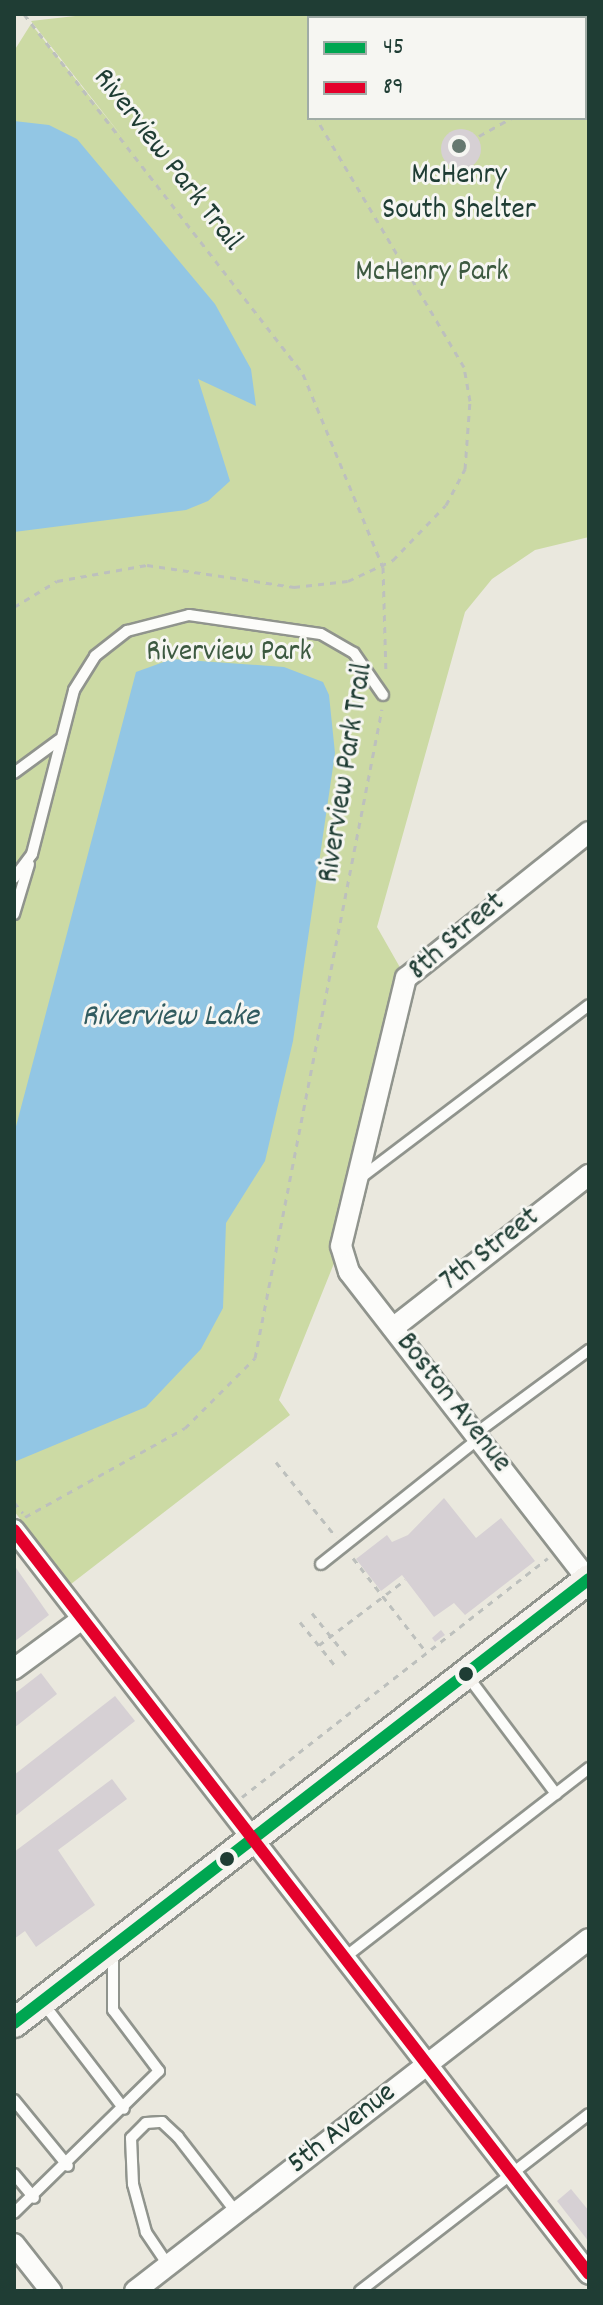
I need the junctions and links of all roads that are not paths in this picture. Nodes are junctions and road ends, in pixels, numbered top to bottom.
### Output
1 (383, 695) road end
2 (60, 738) junction
3 (14, 773) edge
4 (589, 832) edge
5 (32, 854) junction
6 (14, 878) edge
7 (14, 914) edge
8 (589, 1005) edge
9 (589, 1175) edge
10 (353, 1182) junction
11 (345, 1218) joint
12 (393, 1328) junction
13 (589, 1350) edge
14 (477, 1436) junction
15 (20, 1523) edge
16 (321, 1564) dead end
17 (589, 1580) edge
18 (82, 1619) junction
19 (14, 1669) edge
20 (465, 1673) junction
21 (589, 1768) edge
22 (556, 1794) junction
23 (252, 1838) junction
24 (589, 1939) edge
25 (113, 1945) junction
26 (343, 1958) junction
27 (42, 2001) junction
28 (14, 2023) edge
29 (427, 2065) junction
30 (14, 2100) edge
31 (124, 2109) junction
32 (589, 2114) edge
33 (68, 2166) junction
34 (511, 2173) junction
35 (14, 2174) edge
36 (34, 2198) junction
37 (236, 2212) junction
38 (14, 2213) edge
39 (14, 2244) edge
40 (168, 2265) junction
41 (589, 2274) edge
42 (589, 2286) edge
43 (51, 2291) edge
44 (135, 2291) edge
45 (360, 2291) edge
46 (582, 2291) edge

1 - 2 lane
2 - 3 lane
2 - 5 lane
4 - 10 street, 8th Street
5 - 6 lane
5 - 7 lane
8 - 10 lane
9 - 12 street, 7th Street
10 - 11 street, 8th Street
11 - 12 street, Boston Avenue
12 - 14 street, Boston Avenue
13 - 14 lane
14 - 16 lane
14 - 17 street, Boston Avenue
15 - 18 street
17 - 20 main road
18 - 19 street
18 - 23 street
20 - 22 lane
20 - 23 main road
21 - 22 lane
22 - 26 lane
23 - 25 main road
23 - 26 street
24 - 29 street, 5th Avenue
25 - 27 main road
25 - 31 lane
26 - 29 street
27 - 28 main road
27 - 31 lane
29 - 34 street
29 - 37 street, 5th Avenue
30 - 33 lane
31 - 33 lane
32 - 34 lane
33 - 36 lane
34 - 41 street
34 - 45 lane
35 - 36 lane
36 - 38 lane
37 - 40 street, 5th Avenue
37 - 40 lane
39 - 43 street
40 - 44 street, 5th Avenue
42 - 46 street

